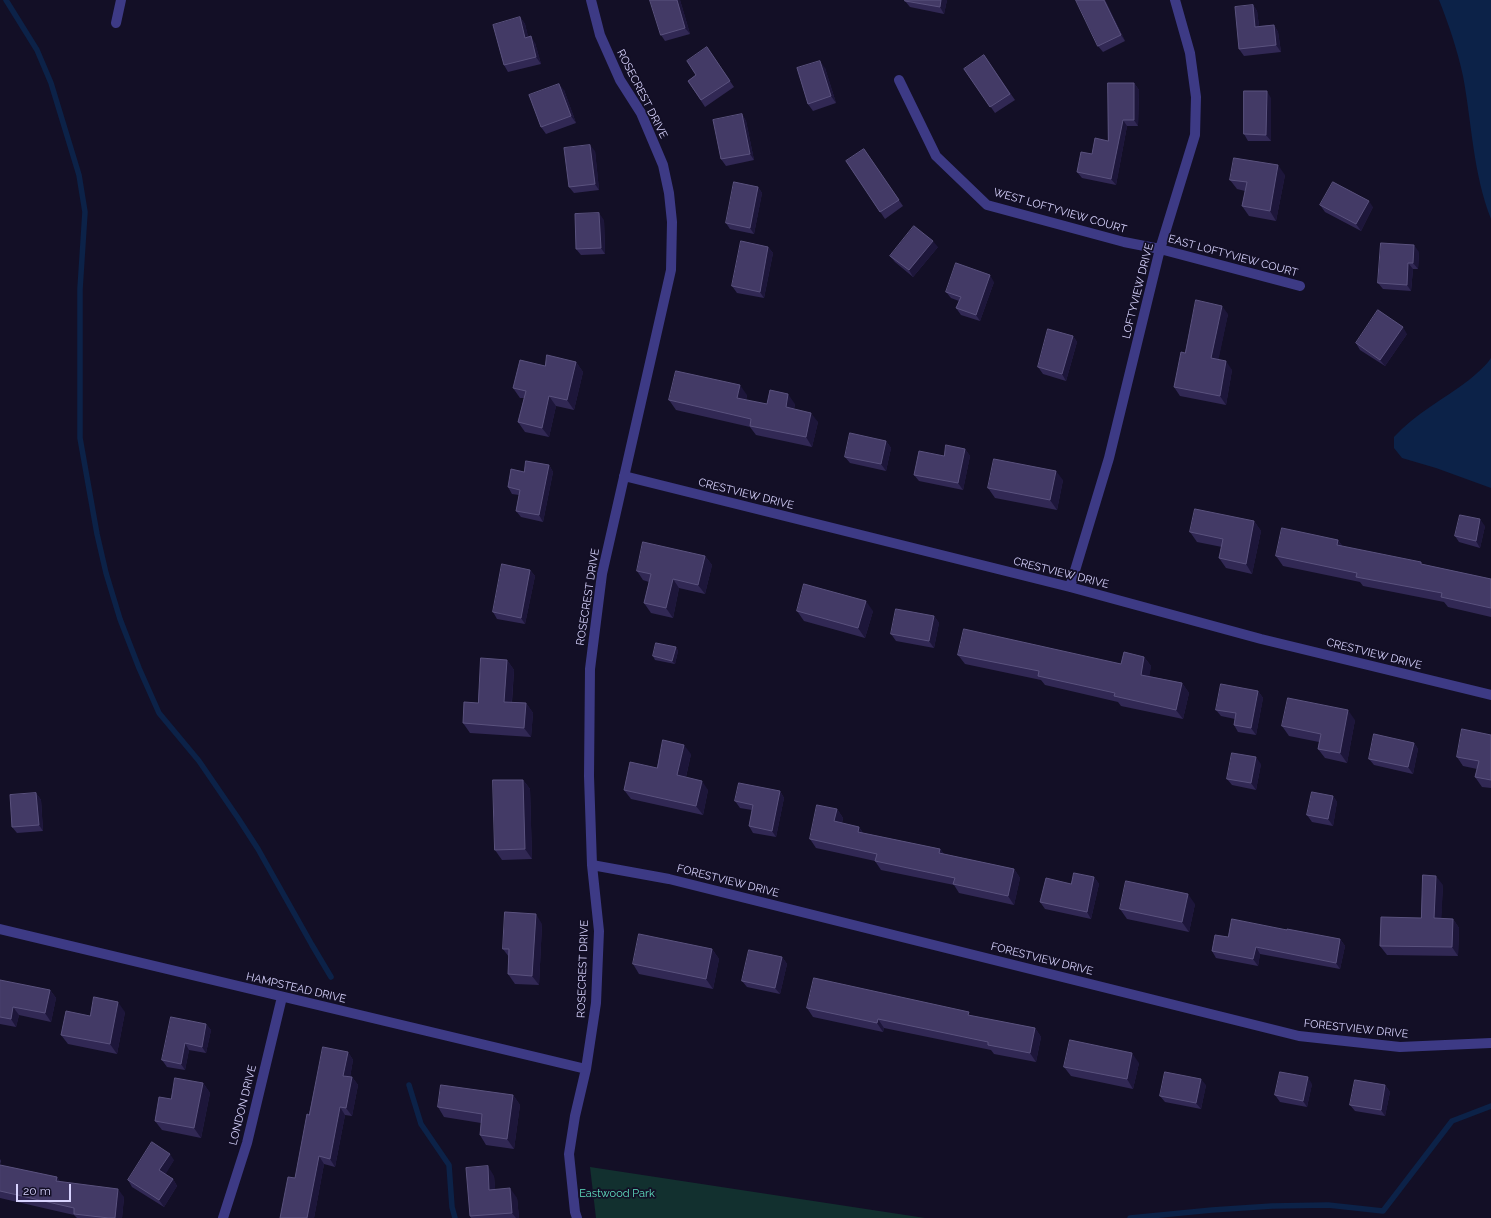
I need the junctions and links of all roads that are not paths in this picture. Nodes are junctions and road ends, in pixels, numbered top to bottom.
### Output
1 (121, 0) edge
2 (591, 0) edge
3 (1175, 0) edge
4 (116, 23) dead end
5 (899, 80) dead end
6 (1160, 249) junction
7 (1300, 286) dead end
8 (624, 476) junction
9 (1070, 587) junction
10 (1491, 695) edge
11 (592, 865) junction
12 (0, 929) edge
13 (282, 997) junction
14 (1491, 1043) edge
15 (586, 1069) junction
16 (223, 1218) edge
17 (577, 1218) edge

1 - 4 street
2 - 8 street, ROSECREST DRIVE
3 - 6 street, LOFTYVIEW DRIVE
5 - 6 street, WEST LOFTYVIEW COURT
6 - 7 street, EAST LOFTYVIEW COURT
6 - 9 street, LOFTYVIEW DRIVE
8 - 9 street, CRESTVIEW DRIVE
8 - 11 street, ROSECREST DRIVE
9 - 10 street, CRESTVIEW DRIVE
11 - 14 street, FORESTVIEW DRIVE
11 - 15 street, ROSECREST DRIVE
12 - 13 street, HAMPSTEAD DRIVE
13 - 15 street, HAMPSTEAD DRIVE
13 - 16 street, LONDON DRIVE
15 - 17 street, ROSECREST DRIVE

